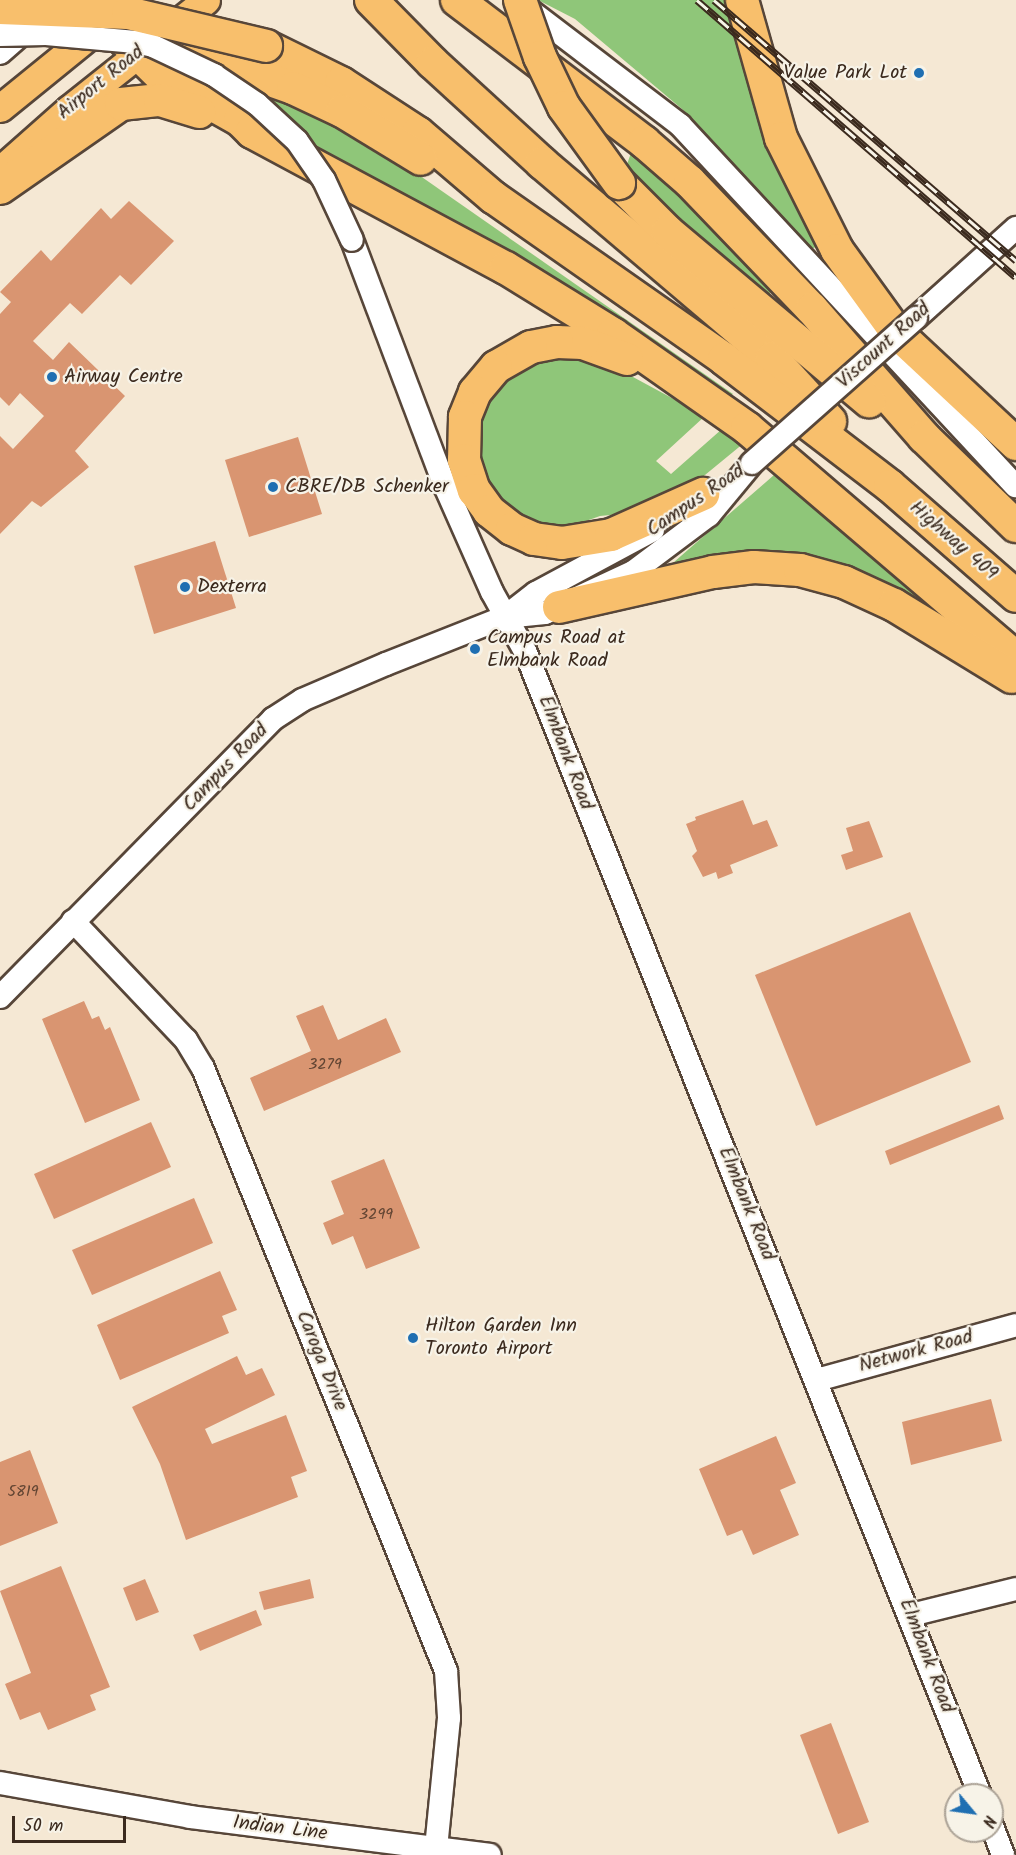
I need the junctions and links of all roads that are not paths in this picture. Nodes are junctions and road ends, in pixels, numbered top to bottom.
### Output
1 (23, 0) edge
2 (61, 0) edge
3 (133, 0) edge
4 (153, 0) edge
5 (206, 0) edge
6 (346, 0) edge
7 (371, 0) edge
8 (457, 0) edge
9 (518, 0) edge
10 (742, 0) edge
11 (0, 8) edge
12 (0, 20) edge
13 (106, 22) junction
14 (0, 35) edge
15 (266, 46) junction
16 (144, 50) junction
17 (0, 53) edge
18 (433, 63) junction
19 (0, 108) edge
20 (252, 132) junction
21 (0, 170) edge
22 (0, 188) edge
23 (493, 197) junction
24 (1016, 228) edge
25 (683, 383) junction
26 (924, 437) junction
27 (1016, 444) edge
28 (752, 463) junction
29 (890, 486) junction
30 (1016, 486) edge
31 (703, 494) junction
32 (1016, 526) edge
33 (1016, 596) edge
34 (559, 607) junction
35 (505, 617) junction
36 (1016, 658) edge
37 (1016, 679) edge
38 (73, 921) junction
39 (0, 998) edge
40 (1016, 1325) edge
41 (817, 1380) junction
42 (1016, 1589) edge
43 (910, 1615) junction
44 (0, 1783) edge
45 (975, 1783) edge
46 (436, 1849) junction
47 (490, 1855) edge

1 - 12 street
2 - 17 street, bridge
3 - 13 main road
4 - 15 highway, bridge
5 - 16 main road, Airport Road
6 - 18 highway
7 - 18 highway
8 - 26 highway
9 - 26 highway, bridge
9 - 30 street
10 - 27 highway
11 - 15 highway, bridge
13 - 16 highway
13 - 19 main road
14 - 16 street, Elmbank Road, bridge
15 - 23 highway
16 - 20 highway
16 - 21 main road, Airport Road
16 - 23 highway, bridge
16 - 35 street, Elmbank Road, bridge
18 - 29 highway
20 - 22 highway
20 - 25 highway
23 - 29 highway
24 - 28 street, Viscount Road, bridge
25 - 31 highway
25 - 36 highway
26 - 32 highway
28 - 31 street, Campus Road
28 - 34 street, Campus Road
29 - 33 highway, Highway 409
31 - 35 street, Campus Road
34 - 35 street, Campus Road
34 - 37 highway
35 - 38 street, Campus Road
35 - 41 street, Elmbank Road
38 - 39 street, Campus Road
38 - 46 street, Caroga Drive
40 - 41 street, Network Road
41 - 43 street, Elmbank Road
42 - 43 street
43 - 45 street, Elmbank Road
44 - 46 street, Indian Line
46 - 47 street, Indian Line

